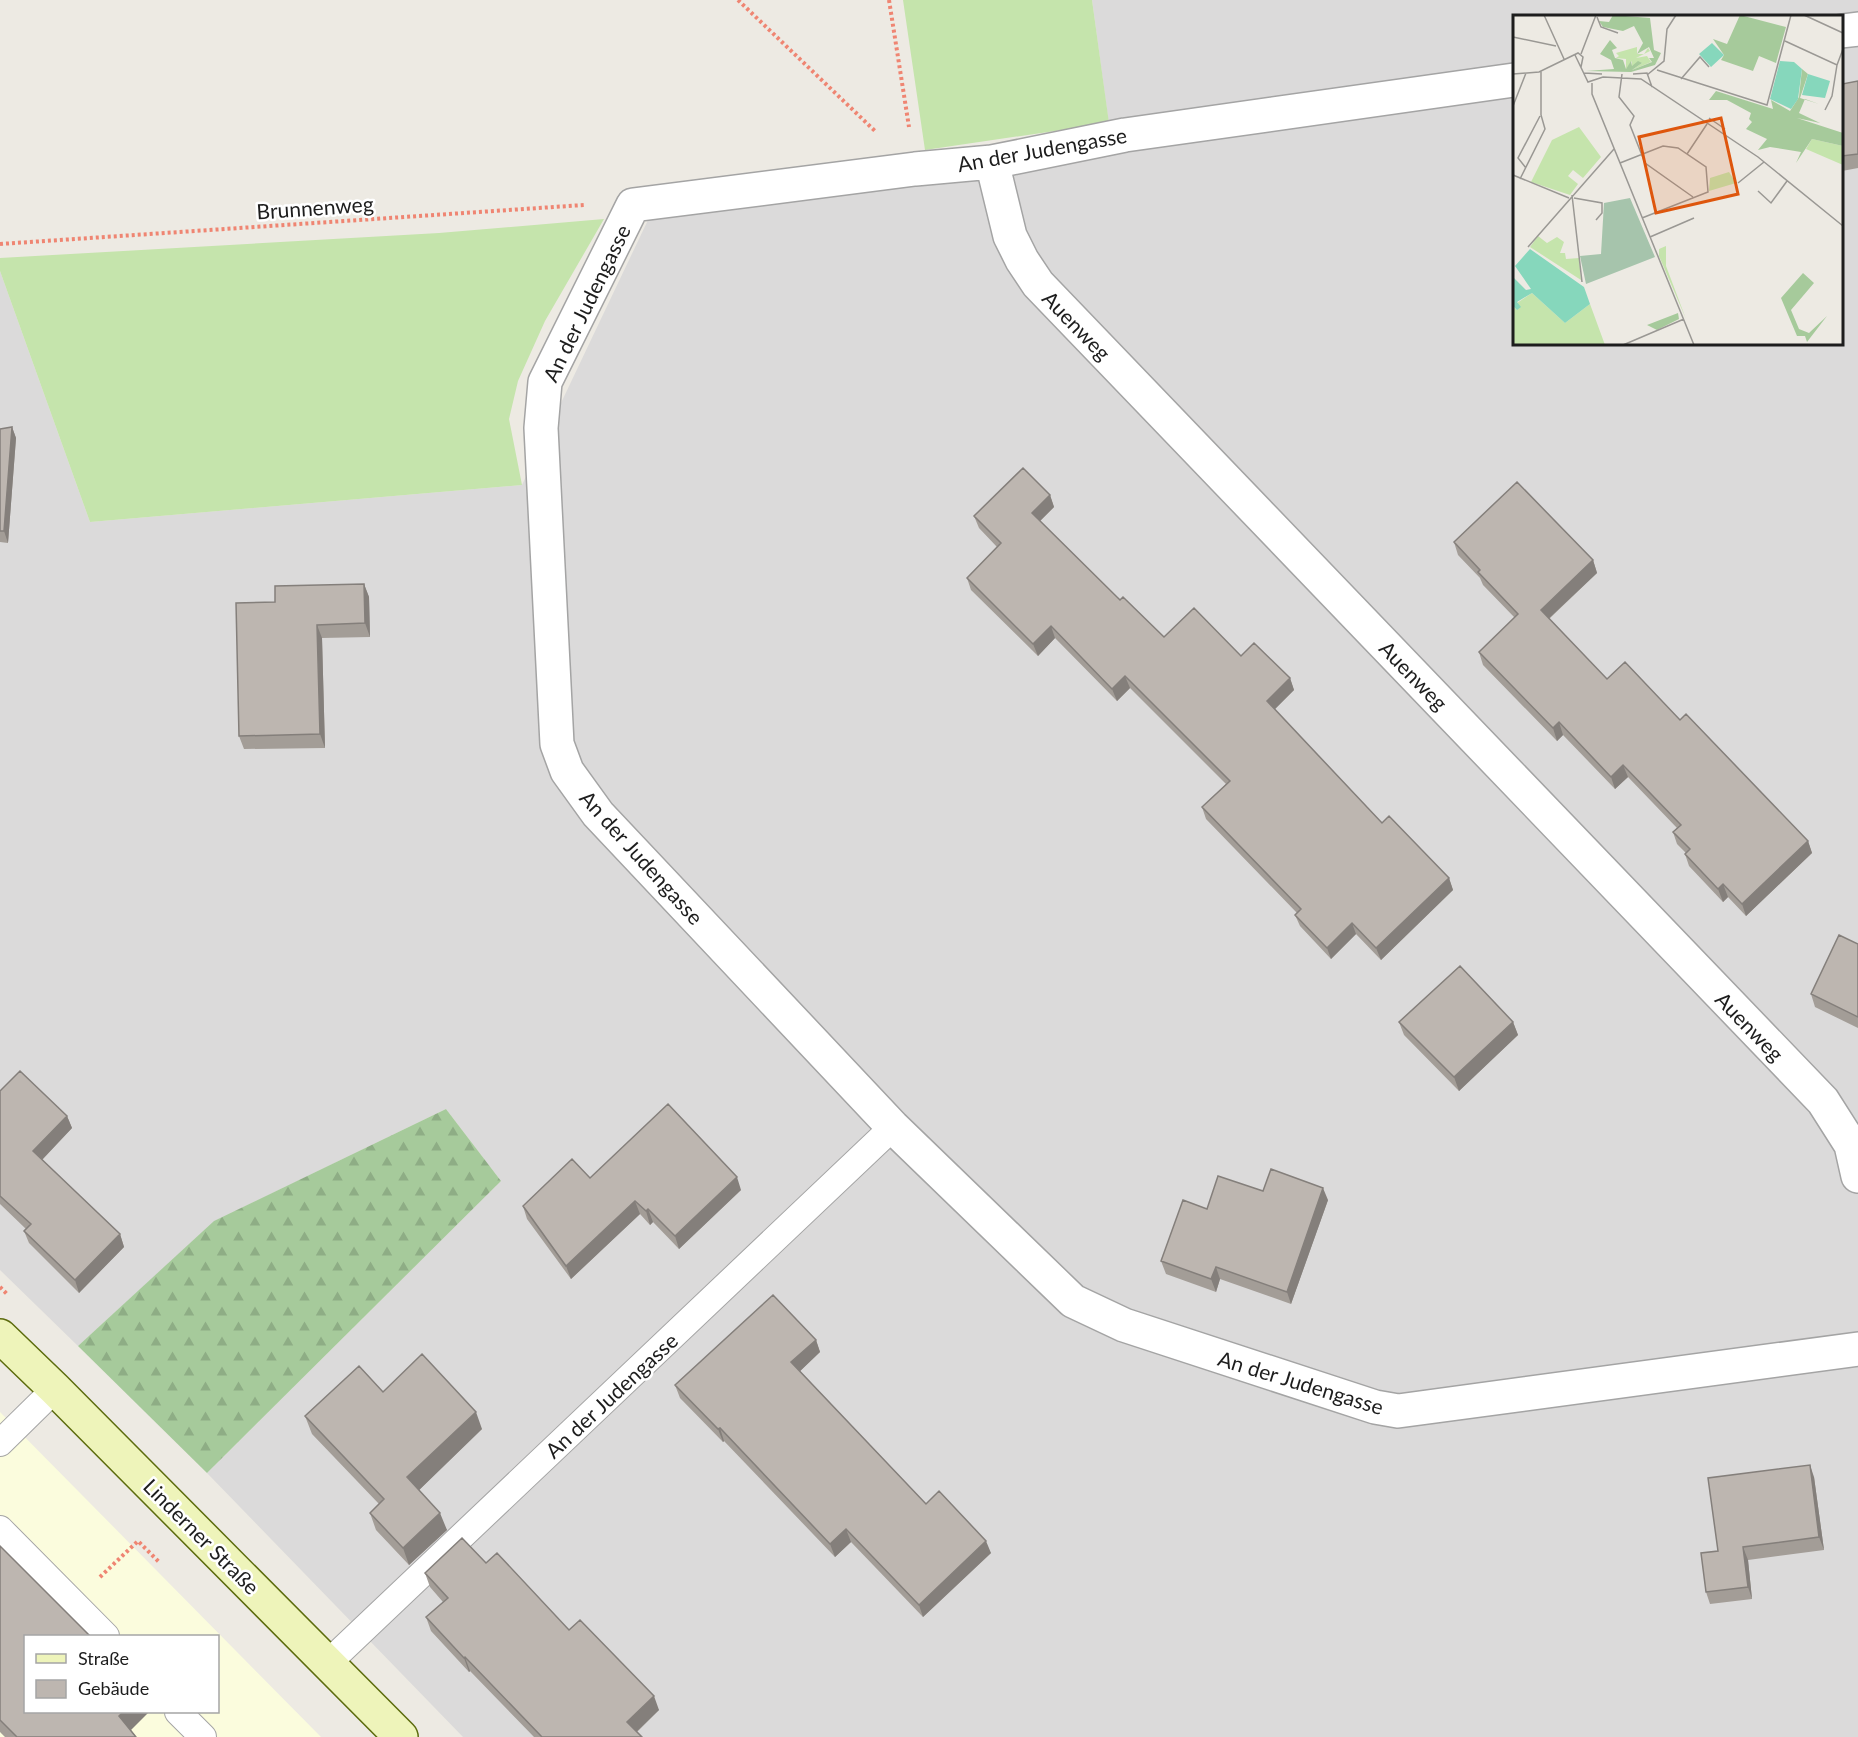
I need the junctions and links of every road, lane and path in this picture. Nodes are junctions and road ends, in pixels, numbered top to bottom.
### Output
1 (738, 0) edge
2 (890, 0) edge
3 (1858, 29) edge
4 (1843, 31) edge
5 (1513, 80) edge
6 (992, 162) junction
7 (915, 169) junction
8 (633, 205) junction
9 (0, 244) edge
10 (893, 1126) junction
11 (1858, 1176) edge
12 (0, 1336) edge
13 (1858, 1349) edge
14 (56, 1389) junction
15 (0, 1443) edge
16 (0, 1530) edge
17 (159, 1562) dead end
18 (107, 1570) dead end
19 (105, 1635) edge
20 (328, 1663) junction
21 (179, 1713) edge
22 (203, 1737) edge
23 (401, 1737) edge

1 - 7 path
2 - 7 path
3 - 4 street
5 - 6 street, An der Judengasse
6 - 7 street, An der Judengasse
6 - 11 street, Auenweg
7 - 8 street, An der Judengasse
8 - 9 path, Brunnenweg
8 - 10 street, An der Judengasse
10 - 13 street, An der Judengasse
10 - 20 lane, An der Judengasse
12 - 14 main road, Linderner Straße
14 - 15 lane
14 - 20 main road, Linderner Straße
16 - 19 lane
17 - 18 path
20 - 23 main road, Linderner Straße
21 - 22 lane

